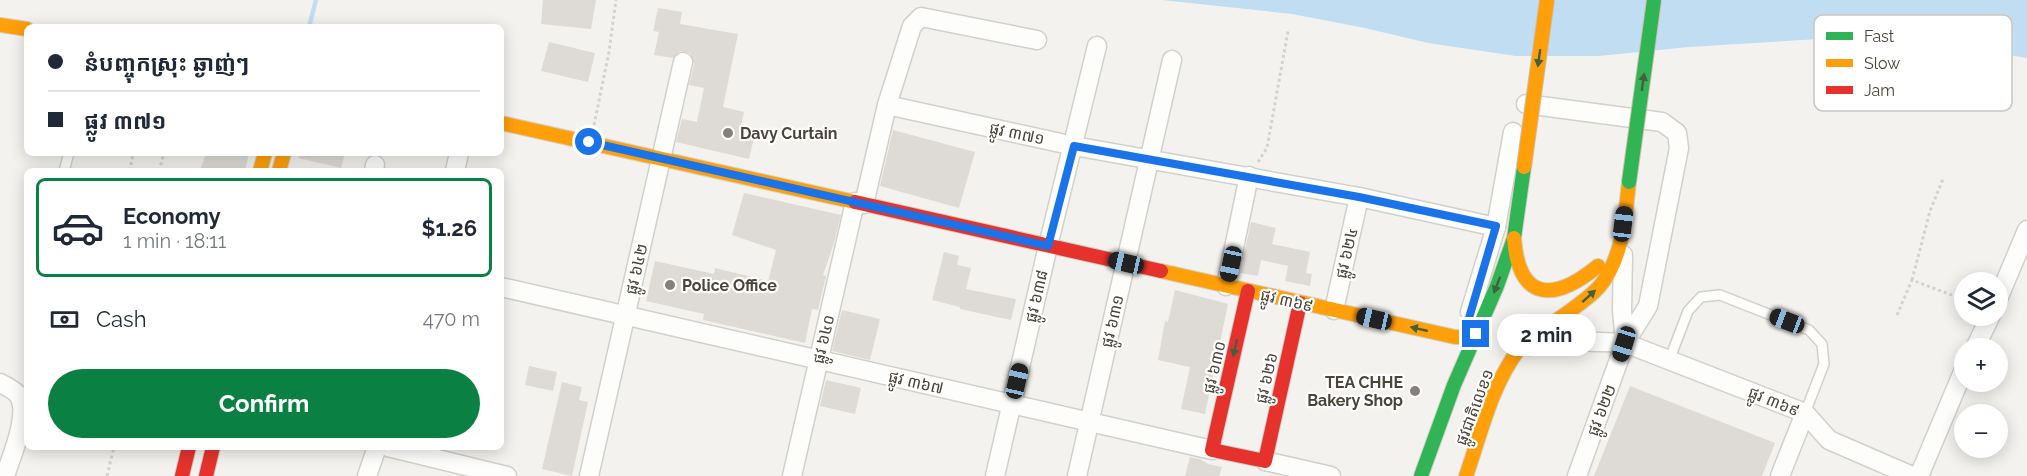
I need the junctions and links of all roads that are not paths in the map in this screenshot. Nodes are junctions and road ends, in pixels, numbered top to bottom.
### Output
1 (1547, 0) edge
2 (1654, 0) edge
3 (0, 25) edge
4 (24, 29) edge
5 (1037, 40) dead end
6 (1097, 46) dead end
7 (1172, 60) dead end
8 (683, 62) dead end
9 (887, 105) junction
10 (504, 124) edge
11 (1074, 146) junction
12 (661, 159) junction
13 (1149, 159) junction
14 (1249, 177) junction
15 (1359, 197) junction
16 (860, 203) junction
17 (1623, 224) junction
18 (1496, 226) junction
19 (2027, 230) edge
20 (1514, 238) junction
21 (1048, 246) junction
22 (1126, 263) junction
23 (2008, 275) edge
24 (1226, 286) junction
25 (504, 288) edge
26 (1248, 291) junction
27 (1300, 303) junction
28 (1334, 310) junction
29 (626, 316) junction
30 (1476, 334) junction
31 (1624, 344) junction
32 (1519, 349) junction
33 (818, 360) junction
34 (1669, 361) junction
35 (0, 383) edge
36 (1954, 392) edge
37 (1012, 404) junction
38 (1805, 413) junction
39 (1089, 422) junction
40 (188, 450) edge
41 (212, 450) edge
42 (376, 450) edge
43 (400, 450) edge
44 (1212, 450) junction
45 (1265, 461) junction
46 (1876, 469) edge
47 (5, 476) edge
48 (182, 476) edge
49 (206, 476) edge
50 (367, 476) edge
51 (507, 476) edge
52 (589, 476) edge
53 (792, 476) edge
54 (995, 476) edge
55 (1077, 476) edge
56 (1331, 476) edge
57 (1421, 476) edge
58 (1466, 476) edge
59 (1576, 476) edge
60 (1780, 476) edge
61 (1912, 476) edge
62 (1919, 476) edge

1 -> 20 main road, ផ្លូវជាតិលេខ១, bridge
17 -> 2 main road, ផ្លូវជាតិលេខ១, bridge
3 - 4 main road
5 - 9 street, ផ្លូវ ៦៤០
6 - 11 street, ផ្លូវ ៦៣៨
7 - 13 street, ផ្លូវ ៦៣១
8 - 12 street, ផ្លូវ ៦៤២
9 - 11 street, ផ្លូវ ៣៧១
9 - 16 street, ផ្លូវ ៦៤០
10 - 12 main road, ផ្លូវ ៣៦៩
11 - 13 street, ផ្លូវ ៣៧១
11 - 21 street, ផ្លូវ ៦៣៨
12 - 16 main road, ផ្លូវ ៣៦៩
12 - 29 street, ផ្លូវ ៦៤២
13 - 14 street, ផ្លូវ ៣៧១
13 - 22 street, ផ្លូវ ៦៣១
14 - 15 street, ផ្លូវ ៣៧១
14 - 24 street
15 - 18 street, ផ្លូវ ៣៧១
15 - 28 street, ផ្លូវ ៦២៤
16 - 21 main road, ផ្លូវ ៣៦៩
16 - 33 street, ផ្លូវ ៦៤០
17 - 20 main road
17 - 31 street
32 -> 17 main road, ផ្លូវជាតិលេខ១
18 - 30 street
18 - 31 street
19 - 23 street
20 -> 30 main road, ផ្លូវជាតិលេខ១
21 - 22 main road, ផ្លូវ ៣៦៩
21 - 37 street, ផ្លូវ ៦៣៨
22 - 24 main road, ផ្លូវ ៣៦៩
22 - 39 street, ផ្លូវ ៦៣១
24 - 26 main road, ផ្លូវ ៣៦៩
25 - 29 street, ផ្លូវ ៣៦៧
26 - 27 main road, ផ្លូវ ៣៦៩
26 -> 44 main road, ផ្លូវ ៦៣០
27 - 28 main road, ផ្លូវ ៣៦៩
27 - 45 main road, ផ្លូវ ៦២៦
30 -> 28 main road, ផ្លូវ ៣៦៩
29 - 33 street, ផ្លូវ ៣៦៧
29 - 52 street, ផ្លូវ ៦៤២
30 - 57 main road, ផ្លូវជាតិលេខ១
31 - 32 street, ផ្លូវ ៣៦៩
31 - 34 street, ផ្លូវ ៣៦៩
31 - 59 street, ផ្លូវ ៦២២
32 - 58 main road, ផ្លូវជាតិលេខ១
33 - 37 street, ផ្លូវ ៣៦៧
33 - 53 street, ផ្លូវ ៦៤០
34 - 38 street, ផ្លូវ ៣៦៩
34 - 38 lane
35 - 47 street
36 - 62 street
37 - 39 street, ផ្លូវ ៣៦៧
37 - 54 street, ផ្លូវ ៦៣៨
38 - 46 street, ផ្លូវ ៣៦៩
38 - 60 street
39 - 44 street, ផ្លូវ ៣៦៧
39 - 55 street, ផ្លូវ ៦៣១
40 - 48 main road
41 - 49 main road
42 - 50 street
43 - 51 street
44 - 45 main road, ផ្លូវ ៣៦៧
45 - 56 street, ផ្លូវ ៣៦៧
46 - 61 street, ផ្លូវ ៣៦៩

